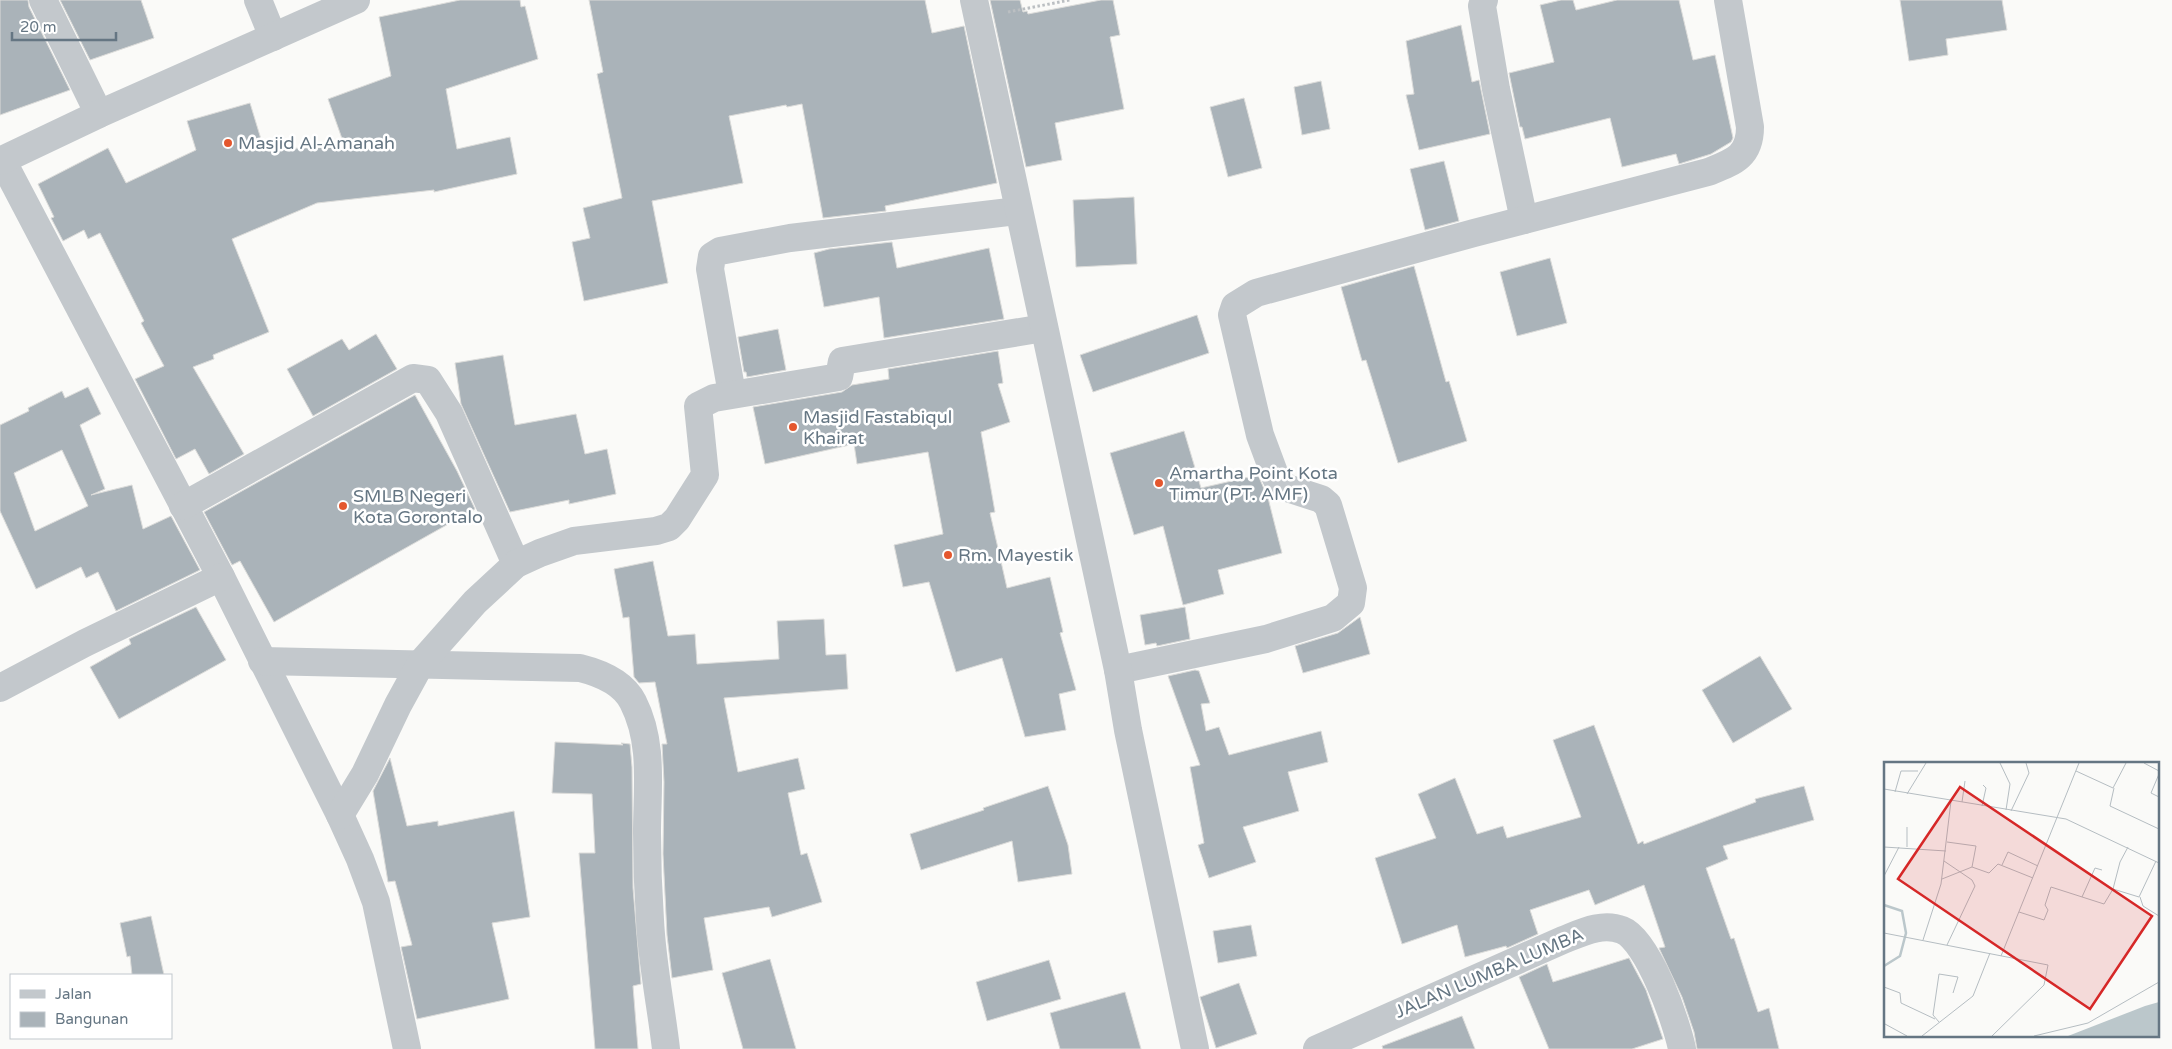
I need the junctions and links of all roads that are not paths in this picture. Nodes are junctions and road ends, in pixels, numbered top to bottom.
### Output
1 (42, 0) edge
2 (258, 0) edge
3 (356, 0) edge
4 (1484, 0) edge
5 (1728, 0) edge
6 (976, 9) edge
7 (273, 37) junction
8 (98, 114) junction
9 (1, 160) edge
10 (1018, 210) junction
11 (1524, 220) junction
12 (1044, 328) junction
13 (732, 394) junction
14 (183, 506) junction
15 (516, 564) junction
16 (221, 578) junction
17 (262, 661) junction
18 (421, 664) junction
19 (1118, 670) junction
20 (0, 688) edge
21 (340, 815) junction
22 (408, 1049) edge
23 (666, 1049) edge
24 (1195, 1049) edge
25 (1316, 1049) edge
26 (1682, 1049) edge

1 - 8 street
2 - 7 street
3 - 7 street
4 - 11 street
5 - 11 street
6 - 10 street
7 - 8 street
8 - 9 street
9 - 14 street
10 - 12 street
10 - 13 street
11 - 19 street
12 - 13 street
12 - 19 street
13 - 15 street
14 - 15 street
14 - 16 street
15 - 18 street
16 - 17 street
16 - 20 street
17 - 18 street
17 - 21 street
18 - 21 street
18 - 23 street
19 - 24 street
21 - 22 street
25 - 26 street, JALAN LUMBA LUMBA

